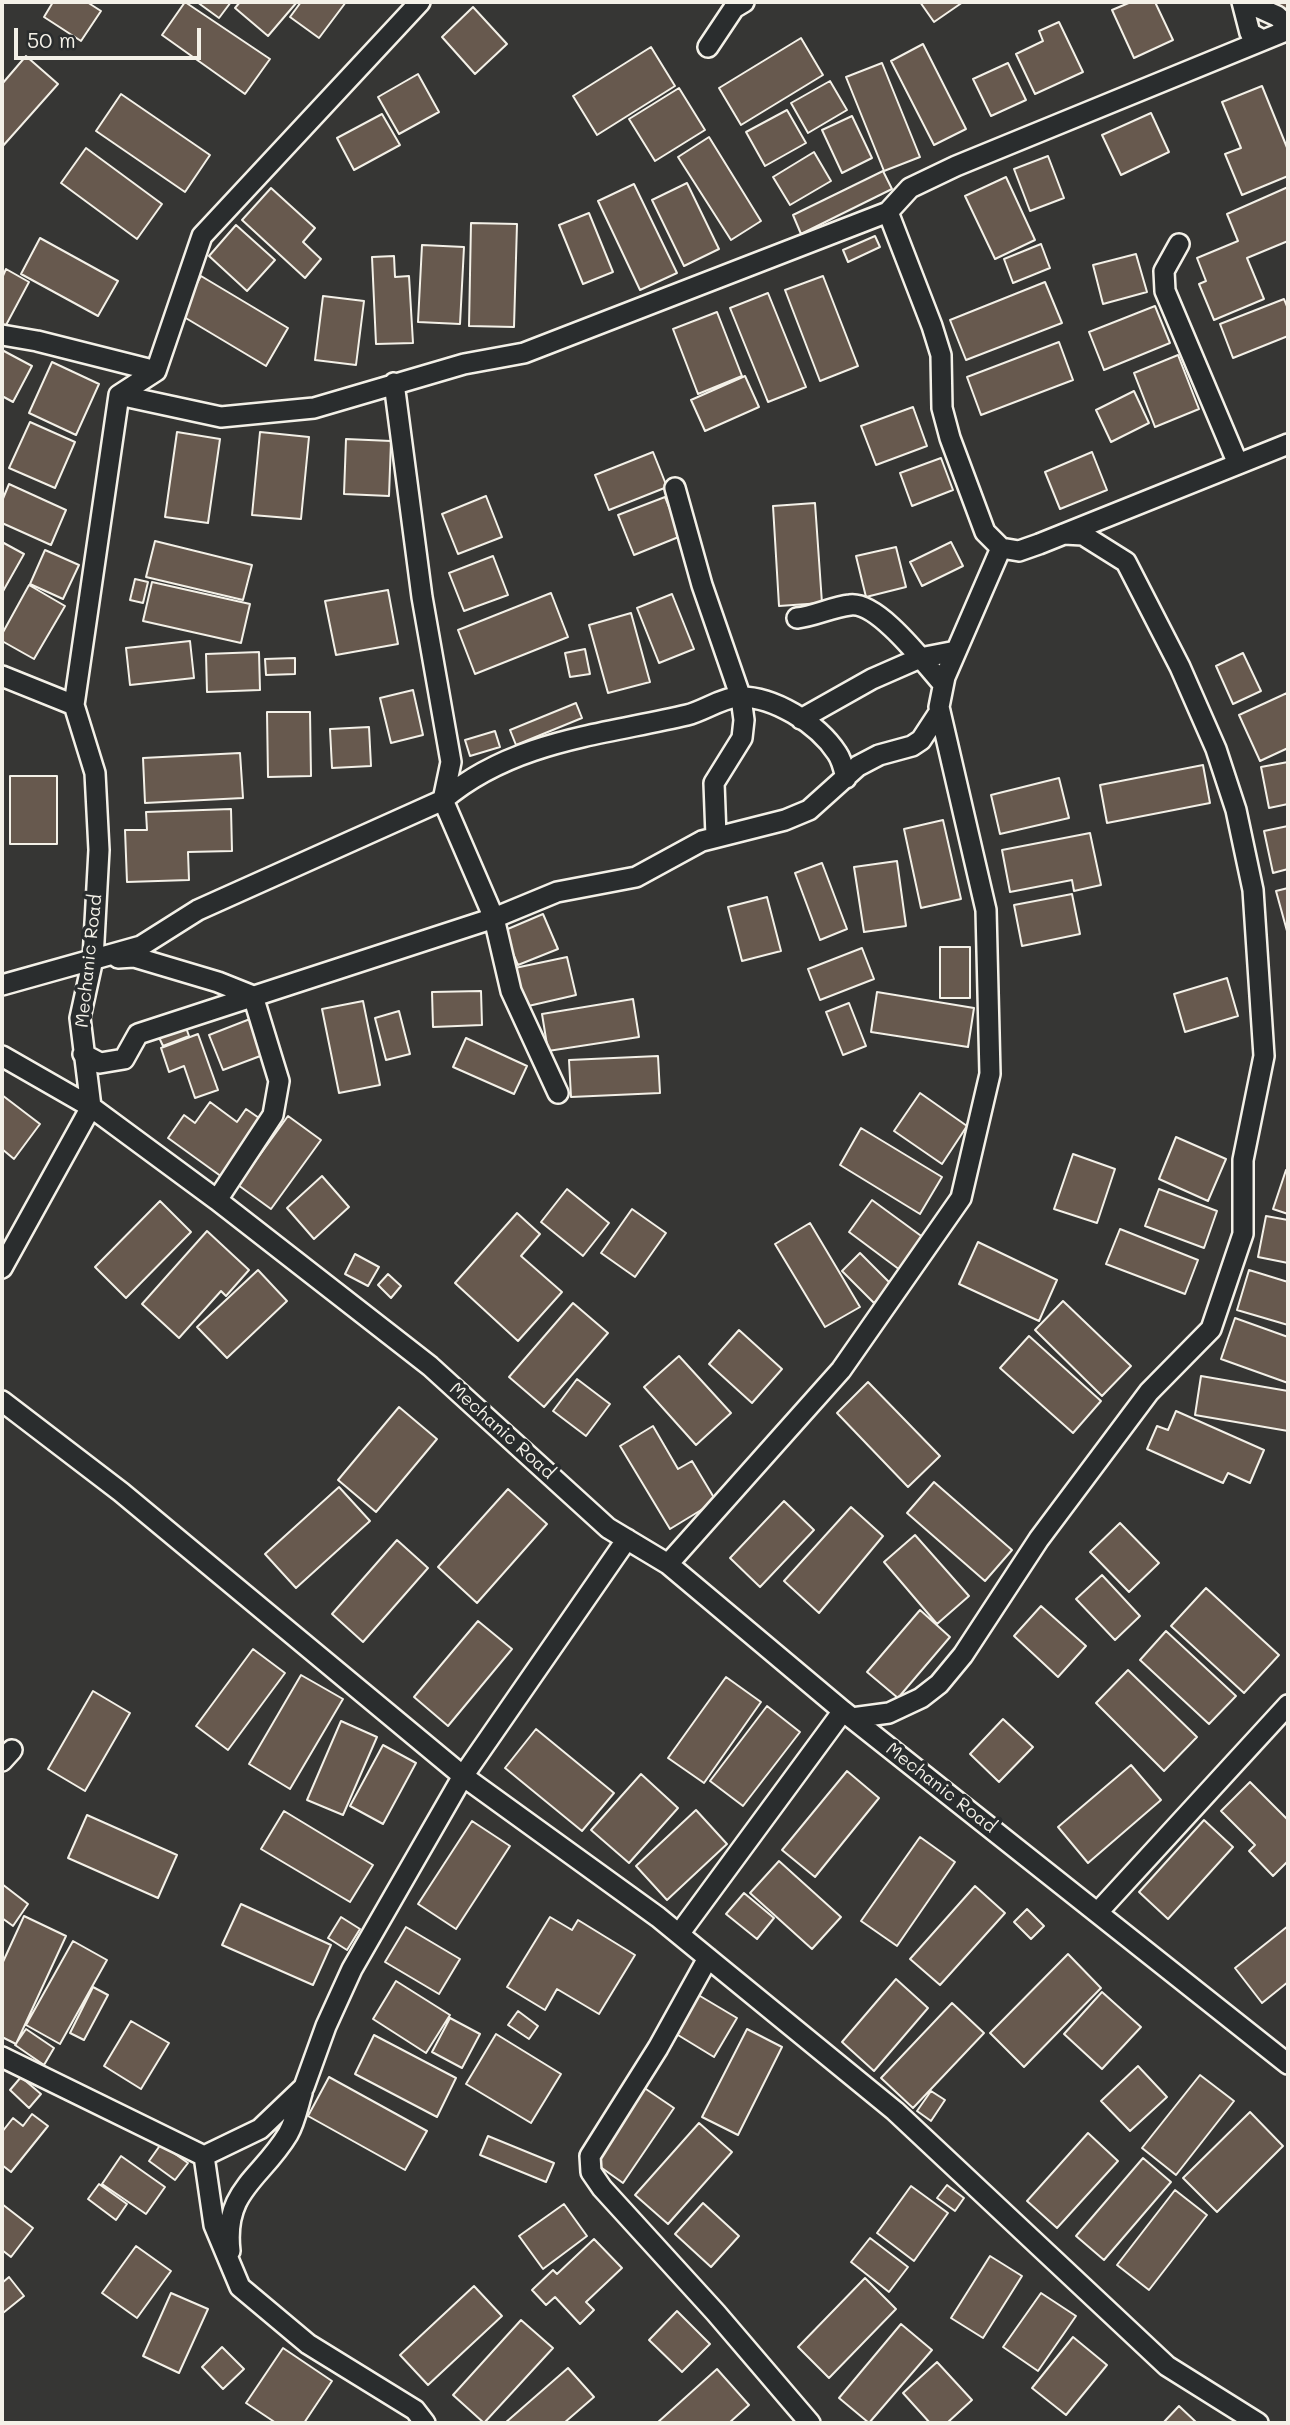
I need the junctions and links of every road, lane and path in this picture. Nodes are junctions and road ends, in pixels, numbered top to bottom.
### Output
1 (418, 2) edge
2 (744, 2) edge
3 (1244, 2) edge
4 (1288, 28) edge
5 (1263, 40) junction
6 (708, 47) dead end
7 (888, 212) junction
8 (1179, 244) dead end
9 (2, 335) edge
10 (156, 371) junction
11 (394, 383) junction
12 (119, 396) junction
13 (1288, 444) edge
14 (1238, 464) junction
15 (675, 488) dead end
16 (1064, 534) junction
17 (1001, 548) junction
18 (797, 618) dead end
19 (956, 651) junction
20 (920, 658) junction
21 (2, 676) edge
22 (943, 684) junction
23 (741, 698) junction
24 (74, 705) junction
25 (940, 711) junction
26 (801, 719) junction
27 (846, 778) junction
28 (443, 800) junction
29 (716, 836) junction
30 (494, 918) junction
31 (93, 959) junction
32 (2, 985) edge
33 (253, 996) junction
34 (83, 1054) junction
35 (2, 1056) edge
36 (558, 1093) dead end
37 (91, 1107) junction
38 (217, 1200) junction
39 (2, 1268) edge
40 (2, 1401) edge
41 (627, 1539) junction
42 (668, 1564) junction
43 (1288, 1705) edge
44 (847, 1715) junction
45 (463, 1776) junction
46 (1098, 1912) junction
47 (679, 1934) junction
48 (708, 1958) junction
49 (2, 2057) edge
50 (1288, 2064) edge
51 (304, 2087) junction
52 (204, 2156) junction
53 (233, 2269) junction
54 (425, 2423) edge
55 (810, 2423) edge
56 (1258, 2423) edge

1 - 10 street
2 - 6 street
3 - 4 street
3 - 5 street
4 - 5 street
5 - 7 street
7 - 11 street
7 - 17 street
8 - 14 street
9 - 10 street
10 - 12 street
11 - 12 street
11 - 28 street
12 - 24 street
13 - 14 street
14 - 16 street
15 - 23 street
16 - 17 street
16 - 44 street
17 - 19 street
18 - 20 street
19 - 20 street
19 - 22 street
20 - 22 street
20 - 26 street
21 - 24 street
22 - 25 street
23 - 26 street
23 - 28 street
23 - 29 street
24 - 31 street, Mechanic Road
25 - 27 street
25 - 42 street
26 - 27 street
27 - 29 street
28 - 30 street
28 - 31 street
29 - 30 street
30 - 33 street
30 - 36 street
31 - 32 street
31 - 33 street
31 - 34 street, Mechanic Road
33 - 34 street
33 - 38 street
34 - 37 street, Mechanic Road
35 - 37 street
37 - 38 street, Mechanic Road
37 - 39 street
38 - 41 street, Mechanic Road
40 - 45 street
41 - 42 street, Mechanic Road
41 - 45 street
42 - 44 street, Mechanic Road
43 - 46 street
44 - 46 street, Mechanic Road
44 - 47 street
45 - 47 street
45 - 51 street
46 - 50 street, Mechanic Road
47 - 48 street
48 - 55 street
48 - 56 street
49 - 52 street
51 - 52 street
51 - 53 street
52 - 53 street
53 - 54 street

